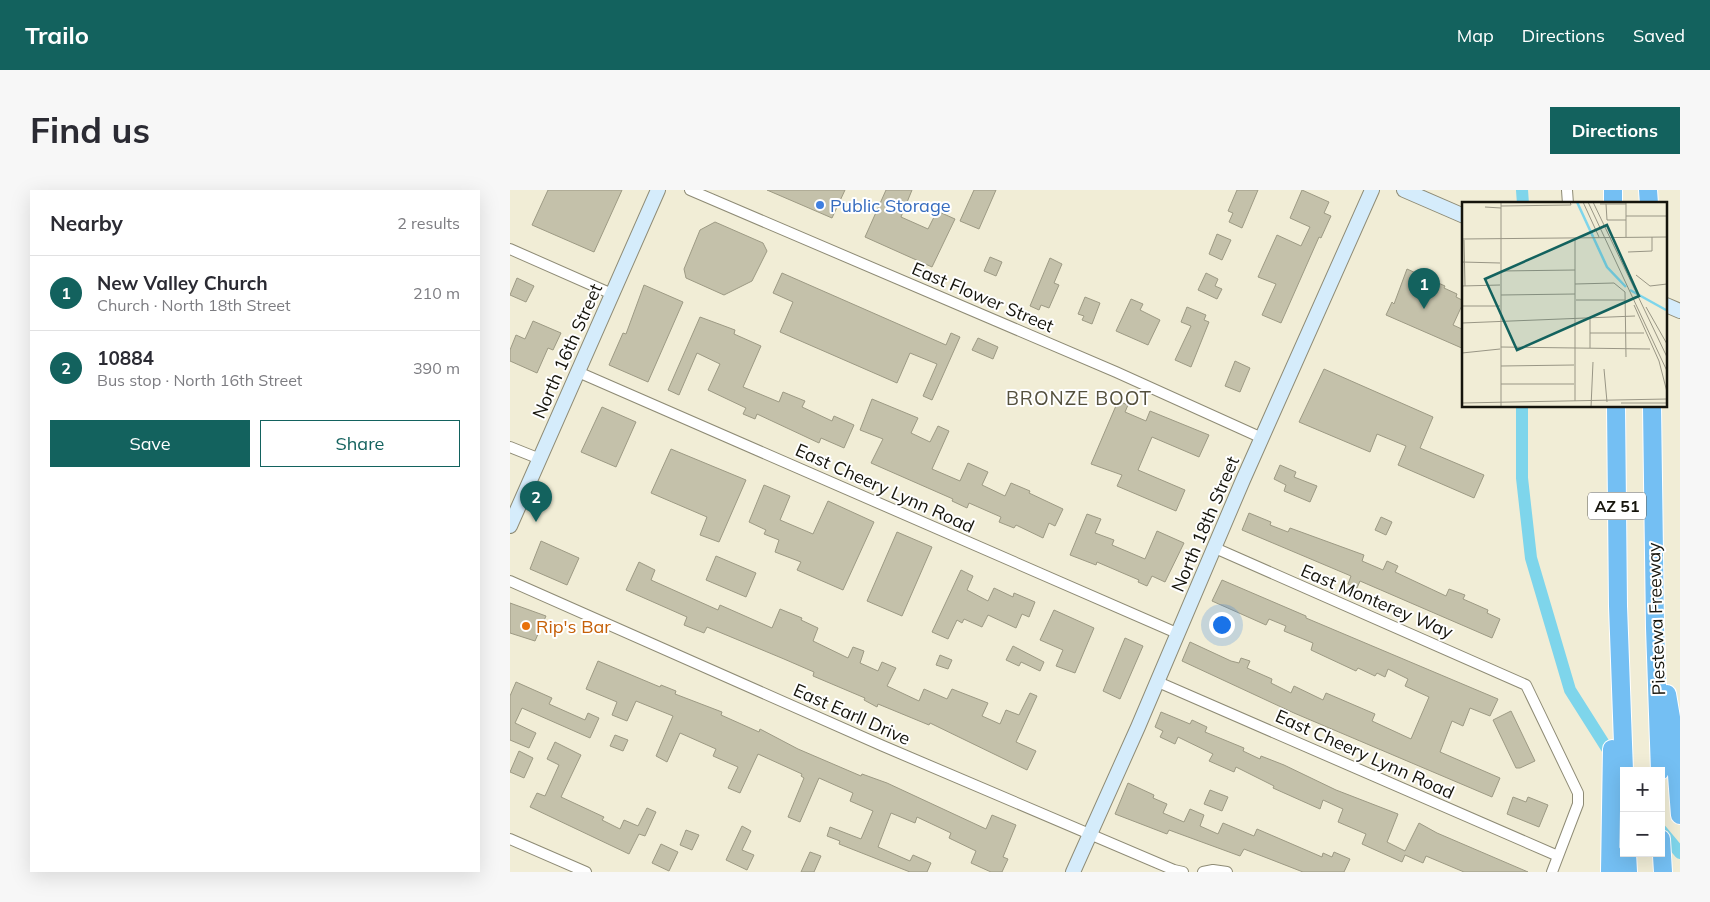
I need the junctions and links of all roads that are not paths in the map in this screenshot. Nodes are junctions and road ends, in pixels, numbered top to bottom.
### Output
1 (658, 190) edge
2 (690, 190) edge
3 (1372, 190) edge
4 (1404, 190) edge
5 (1462, 215) edge
6 (510, 249) edge
7 (612, 294) junction
8 (1668, 306) edge
9 (1680, 311) edge
10 (578, 372) junction
11 (1616, 408) edge
12 (1652, 408) edge
13 (1262, 438) junction
14 (510, 446) edge
15 (540, 459) junction
16 (510, 526) edge
17 (1215, 548) junction
18 (510, 581) edge
19 (1655, 628) junction
20 (1179, 634) junction
21 (1158, 682) junction
22 (1617, 688) junction
23 (1624, 767) edge
24 (1668, 772) edge
25 (1680, 815) edge
26 (1090, 835) junction
27 (510, 839) edge
28 (1558, 856) junction
29 (1662, 857) edge
30 (1210, 871) edge
31 (586, 872) edge
32 (1073, 872) edge
33 (1183, 872) edge
34 (1228, 872) edge
35 (1552, 872) edge
36 (1610, 872) edge
37 (1663, 872) edge

1 - 7 street, North 16th Street
2 - 13 street, East Flower Street
3 - 13 street, North 18th Street
4 - 5 street
6 - 7 street
7 - 10 street, North 16th Street
8 - 9 street
10 - 15 street, North 16th Street
10 - 20 street, East Cheery Lynn Road
11 - 22 highway, Piestewa Freeway / AZ 51
12 - 19 highway, Piestewa Freeway / AZ 51
13 - 17 street, North 18th Street
14 - 15 street
15 - 16 street, North 16th Street
17 - 20 street, North 18th Street
17 - 28 street, East Monterey Way
18 - 26 street, East Earll Drive
19 - 24 highway, Piestewa Freeway / AZ 51
19 - 24 highway
20 - 21 street, North 18th Street
21 - 26 street, North 18th Street
21 - 28 street, East Cheery Lynn Road
22 - 23 highway
22 - 36 highway
24 - 25 highway
26 - 32 street, North 18th Street
26 - 33 street, East Earll Drive
27 - 31 street
28 - 35 street
29 - 37 highway
30 - 34 street

